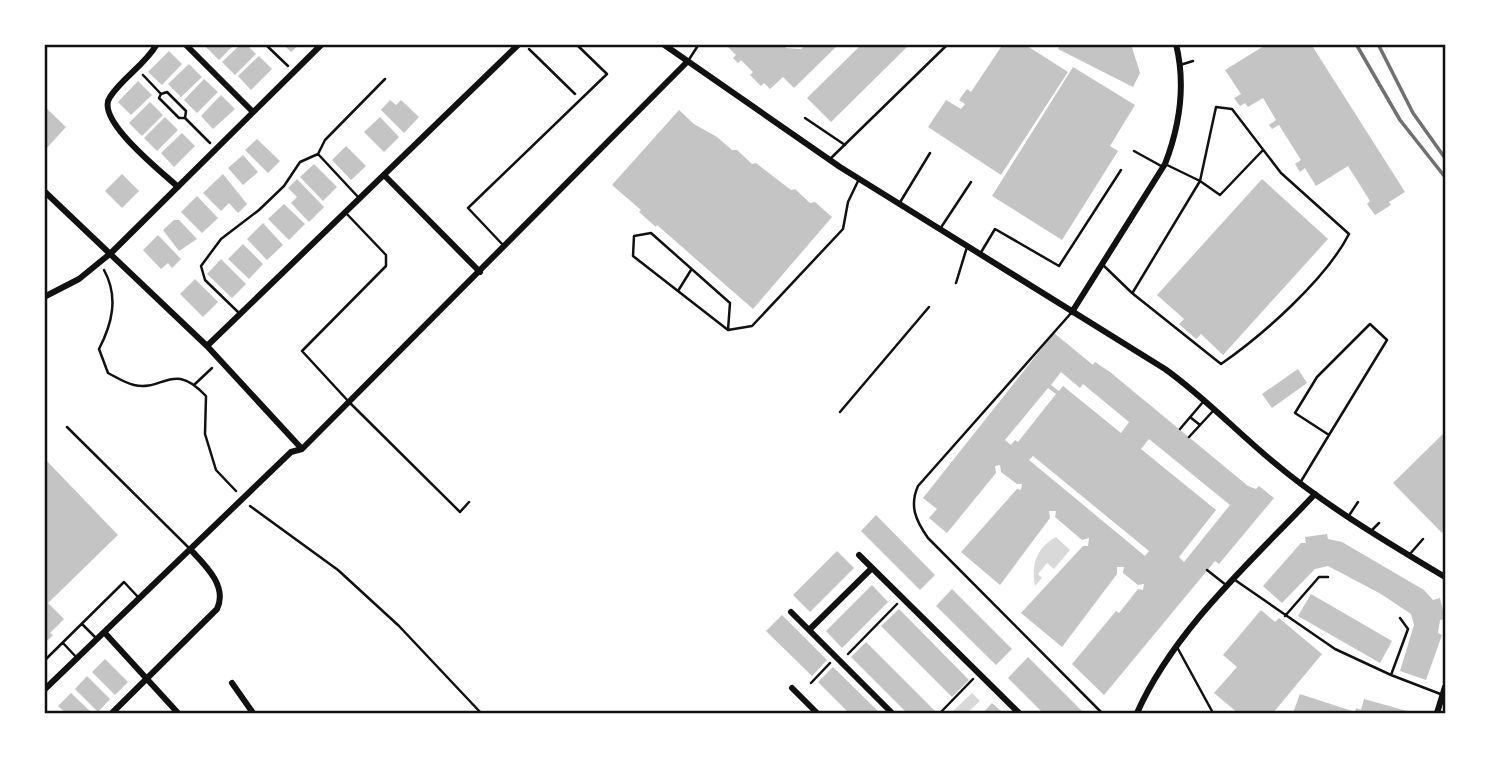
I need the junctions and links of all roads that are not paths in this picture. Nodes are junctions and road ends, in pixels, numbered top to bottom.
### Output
1 (157, 44) edge
2 (185, 44) edge
3 (322, 44) edge
4 (519, 44) edge
5 (576, 44) edge
6 (663, 44) edge
7 (699, 44) edge
8 (948, 44) edge
9 (1176, 44) edge
10 (688, 61) junction
11 (1193, 61) dead end
12 (1180, 65) junction
13 (385, 79) dead end
14 (253, 112) junction
15 (805, 118) dead end
16 (845, 145) junction
17 (1263, 150) junction
18 (1135, 151) dead end
19 (930, 153) dead end
20 (318, 154) junction
21 (830, 160) junction
22 (1164, 166) junction
23 (1121, 170) dead end
24 (384, 175) junction
25 (859, 179) junction
26 (1200, 181) junction
27 (971, 182) dead end
28 (178, 187) junction
29 (44, 191) edge
30 (359, 198) junction
31 (899, 204) junction
32 (345, 212) junction
33 (940, 229) junction
34 (505, 246) junction
35 (967, 247) junction
36 (111, 253) junction
37 (980, 254) junction
38 (1103, 265) junction
39 (692, 269) junction
40 (480, 272) junction
41 (956, 283) dead end
42 (678, 291) junction
43 (1132, 293) junction
44 (44, 297) edge
45 (929, 307) dead end
46 (1072, 312) junction
47 (240, 314) junction
48 (728, 330) junction
49 (206, 346) junction
50 (1205, 399) junction
51 (349, 402) junction
52 (1215, 409) junction
53 (839, 412) dead end
54 (1190, 417) junction
55 (1200, 425) junction
56 (67, 427) dead end
57 (1180, 429) dead end
58 (1329, 435) junction
59 (1189, 437) dead end
60 (302, 449) junction
61 (1300, 482) junction
62 (1315, 494) junction
63 (469, 502) dead end
64 (1358, 502) dead end
65 (1348, 517) junction
66 (1379, 523) dead end
67 (1370, 532) junction
68 (1423, 539) dead end
69 (190, 549) junction
70 (859, 555) dead end
71 (1409, 555) junction
72 (872, 568) junction
73 (1207, 570) dead end
74 (1328, 577) dead end
75 (1445, 577) edge
76 (1236, 580) junction
77 (1228, 587) junction
78 (139, 598) junction
79 (791, 612) dead end
80 (1285, 616) junction
81 (1401, 618) dead end
82 (82, 624) junction
83 (809, 630) junction
84 (104, 632) junction
85 (97, 639) junction
86 (63, 643) junction
87 (1177, 647) junction
88 (78, 658) junction
89 (44, 661) edge
90 (1391, 675) junction
91 (148, 678) junction
92 (232, 683) dead end
93 (792, 688) dead end
94 (44, 690) edge
95 (1444, 691) edge
96 (112, 713) edge
97 (178, 713) edge
98 (253, 713) edge
99 (817, 713) edge
100 (892, 713) edge
101 (1019, 713) edge
102 (1102, 713) edge
103 (1137, 713) edge
104 (1213, 713) edge
105 (1437, 713) edge

1 - 28 street
2 - 14 street
3 - 14 street
4 - 24 street
5 - 34 lane
6 - 10 street
7 - 10 lane
8 - 16 lane
9 - 12 street
10 - 21 street
10 - 34 street
11 - 12 lane
12 - 22 street
13 - 20 lane
14 - 28 street
15 - 16 lane
16 - 21 lane
17 - 26 lane
17 - 26 lane
17 - 43 lane
18 - 22 lane
19 - 31 lane
20 - 30 lane
20 - 47 lane
21 - 25 street
22 - 26 lane
22 - 38 street
23 - 37 lane
24 - 30 street
24 - 40 street
25 - 31 street
25 - 48 lane
26 - 43 lane
27 - 33 lane
28 - 36 street
29 - 36 street
30 - 32 street
31 - 33 street
32 - 47 street
32 - 51 lane
33 - 35 street
34 - 40 street
35 - 37 street
35 - 41 lane
36 - 44 street
36 - 49 street
37 - 46 street
38 - 43 lane
38 - 46 street
39 - 42 lane
39 - 42 lane
39 - 48 lane
40 - 51 street
42 - 48 lane
45 - 53 lane
46 - 50 street
46 - 102 lane
47 - 49 street
49 - 60 street
50 - 52 street
50 - 54 lane
51 - 60 street
51 - 63 lane
52 - 55 lane
52 - 61 street
54 - 55 lane
54 - 57 lane
55 - 59 lane
56 - 69 lane
58 - 58 lane
58 - 61 lane
60 - 69 street
61 - 62 street
62 - 65 street
62 - 76 street
64 - 65 lane
65 - 67 street
66 - 67 lane
67 - 71 street
68 - 71 lane
69 - 78 street
69 - 91 street
70 - 72 street
71 - 75 street
72 - 83 street
72 - 101 street
73 - 77 lane
74 - 80 lane
76 - 77 street
76 - 80 lane
77 - 87 street
78 - 82 lane
78 - 84 street
79 - 83 street
80 - 90 lane
81 - 90 lane
82 - 85 lane
82 - 86 lane
83 - 100 street
84 - 85 street
84 - 91 street
85 - 88 street
86 - 88 lane
86 - 89 lane
87 - 103 street
87 - 104 lane
88 - 94 street
90 - 95 lane
91 - 96 street
91 - 97 street
92 - 98 street
93 - 99 street
95 - 105 street

